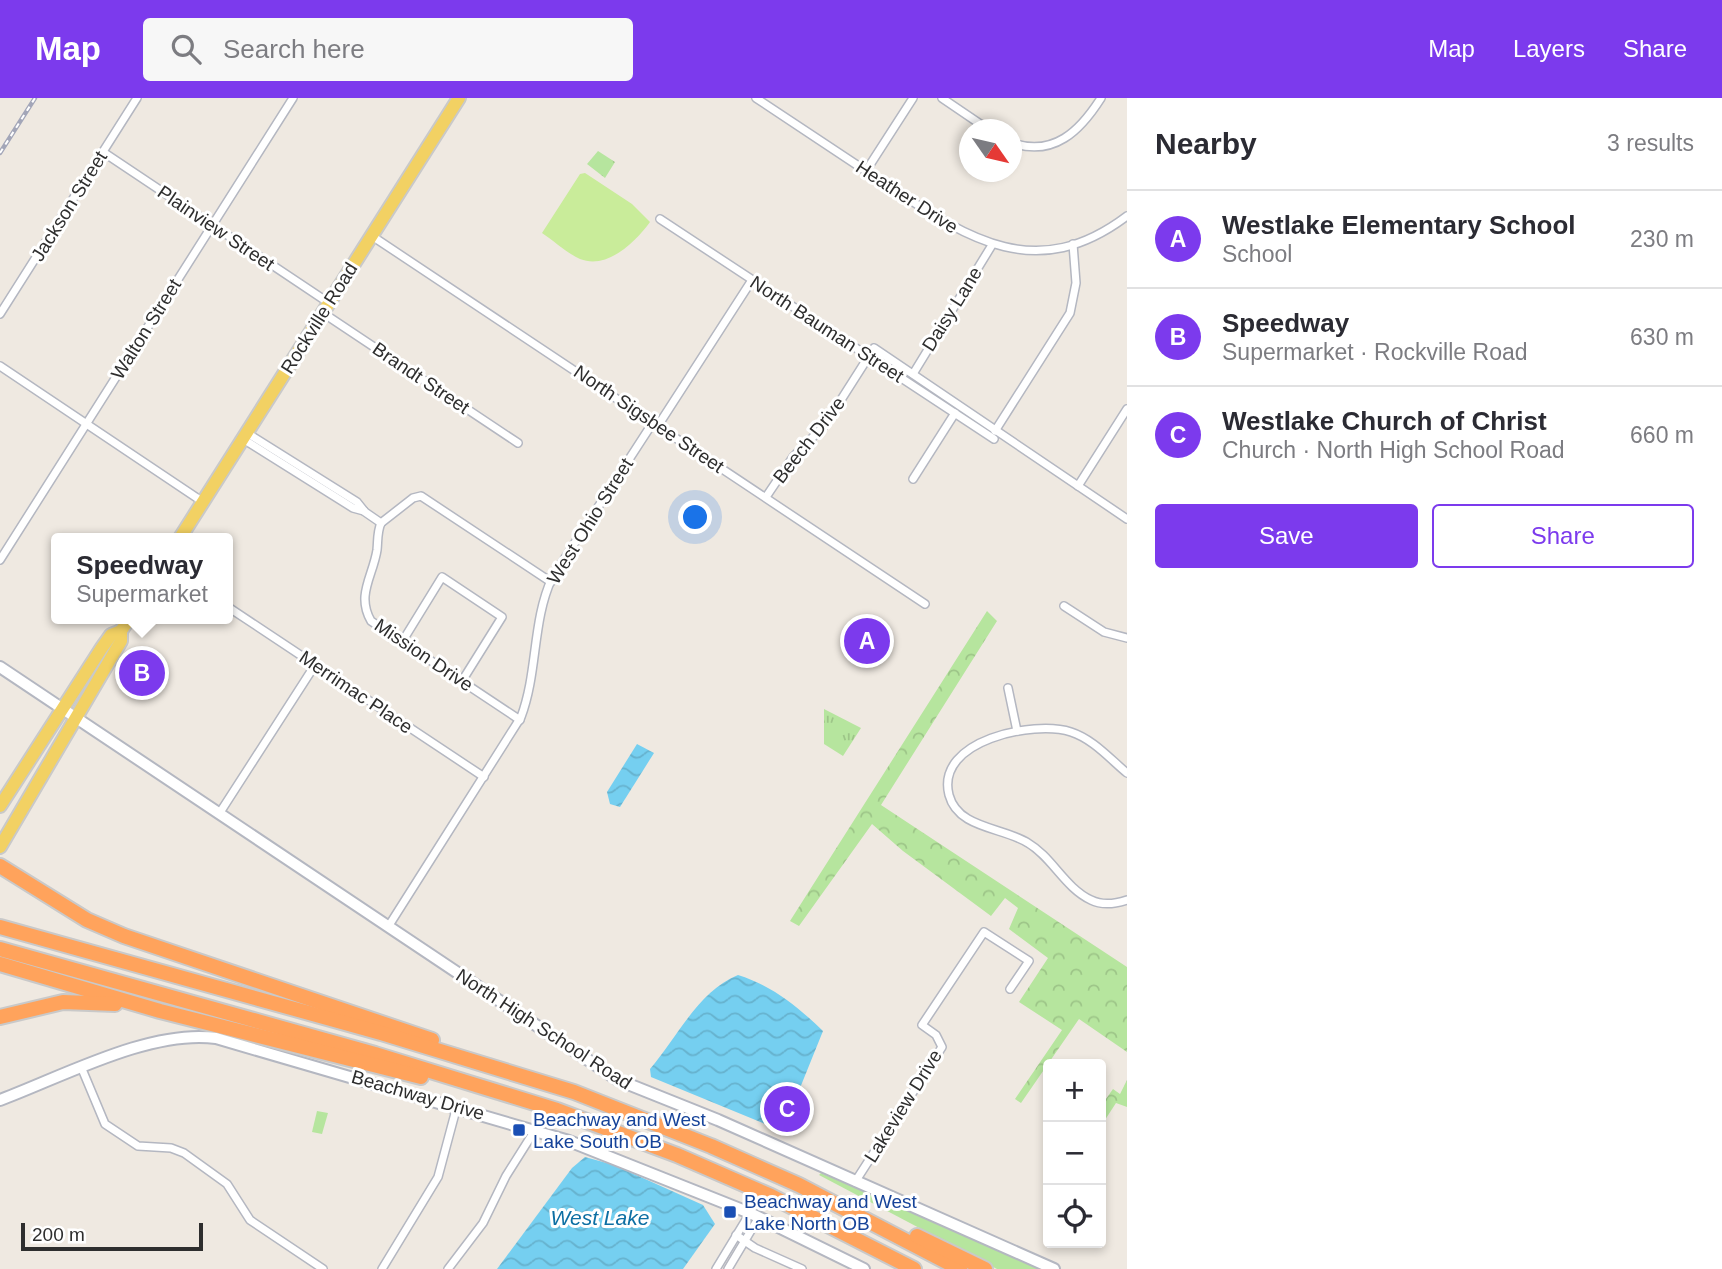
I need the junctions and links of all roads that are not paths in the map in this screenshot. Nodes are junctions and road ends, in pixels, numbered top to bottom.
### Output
1 (137, 98) edge
2 (293, 98) edge
3 (459, 98) edge
4 (756, 98) edge
5 (913, 98) edge
6 (942, 98) edge
7 (1101, 98) edge
8 (973, 119) edge
9 (1022, 145) edge
10 (103, 152) junction
11 (866, 171) junction
12 (1127, 216) edge
13 (660, 219) dead end
14 (212, 226) junction
15 (372, 236) junction
16 (1073, 244) junction
17 (992, 245) junction
18 (752, 280) junction
19 (326, 308) junction
20 (0, 314) edge
21 (874, 348) joint
22 (869, 356) junction
23 (0, 366) edge
24 (913, 374) junction
25 (1127, 409) edge
26 (955, 413) junction
27 (656, 424) junction
28 (86, 425) junction
29 (998, 431) junction
30 (984, 433) junction
31 (245, 436) junction
32 (994, 439) dead end
33 (518, 443) dead end
34 (913, 479) dead end
35 (1078, 486) junction
36 (766, 497) junction
37 (203, 502) junction
38 (1127, 519) edge
39 (381, 523) junction
40 (183, 533) edge
41 (0, 561) edge
42 (551, 582) junction
43 (925, 604) dead end
44 (1063, 606) dead end
45 (233, 610) edge
46 (126, 624) edge
47 (1127, 638) edge
48 (402, 642) junction
49 (315, 665) junction
50 (0, 667) edge
51 (462, 681) junction
52 (1008, 688) dead end
53 (68, 713) junction
54 (520, 720) junction
55 (1017, 731) junction
56 (1127, 773) edge
57 (484, 777) junction
58 (0, 806) edge
59 (219, 814) junction
60 (0, 847) edge
61 (0, 866) edge
62 (1127, 900) edge
63 (0, 927) edge
64 (388, 927) junction
65 (0, 949) edge
66 (0, 964) edge
67 (1010, 989) dead end
68 (160, 1011) junction
69 (0, 1017) edge
70 (496, 1067) junction
71 (82, 1069) junction
72 (470, 1081) junction
73 (0, 1100) edge
74 (457, 1106) junction
75 (536, 1130) junction
76 (855, 1182) junction
77 (819, 1195) junction
78 (755, 1215) junction
79 (736, 1235) junction
80 (745, 1241) junction
81 (323, 1269) edge
82 (382, 1269) edge
83 (448, 1269) edge
84 (716, 1269) edge
85 (728, 1269) edge
86 (802, 1269) edge
87 (864, 1269) edge
88 (914, 1269) edge
89 (960, 1269) edge
90 (985, 1269) edge
91 (1054, 1269) edge

1 - 10 street, Jackson Street
2 - 14 street, Walton Street
3 - 15 main road, Rockville Road
4 - 11 street, Heather Drive
5 - 11 street
6 - 8 street
7 - 9 street
10 - 14 street, Plainview Street
10 - 20 street, Jackson Street
11 - 17 street, Heather Drive
12 - 16 street, Heather Drive
13 - 18 street, North Bauman Street
14 - 19 street, Plainview Street
14 - 28 street, Walton Street
15 - 19 main road, Rockville Road
15 - 27 street, North Sigsbee Street
16 - 17 street, Heather Drive
16 - 29 street
17 - 24 street, Daisy Lane
18 - 22 street, North Bauman Street
18 - 27 street, West Ohio Street
19 - 31 main road, Rockville Road
19 - 33 street, Brandt Street
21 - 22 street, Beech Drive
21 - 24 street, North Bauman Street
22 - 26 street, North Bauman Street
22 - 36 street, Beech Drive
23 - 28 street
24 - 29 street, North Bauman Street
25 - 35 street
26 - 30 street, North Bauman Street
26 - 34 street
27 - 36 street, North Sigsbee Street
27 - 42 street, West Ohio Street
28 - 37 street
28 - 41 street, Walton Street
29 - 30 street
29 - 35 street, North Bauman Street
30 - 32 street, North Bauman Street
31 - 37 main road, Rockville Road
31 - 39 street
35 - 38 street, North Bauman Street
36 - 43 street, North Sigsbee Street
37 - 40 main road, Rockville Road
39 - 42 street
39 - 48 street, Mission Drive
42 - 54 street, West Ohio Street
44 - 47 street
45 - 49 street, Merrimac Place
46 - 53 main road
48 - 51 street, Mission Drive
48 - 51 street
49 - 57 street, Merrimac Place
49 - 59 street
50 - 53 street, North High School Road
51 - 54 street, Mission Drive
52 - 55 street
53 - 58 main road
53 - 59 street, North High School Road
53 - 60 main road
54 - 57 street, West Ohio Street
55 - 56 street
55 - 62 street
57 - 64 street, West Ohio Street
59 - 64 street, North High School Road
61 - 70 highway
63 - 70 highway
64 - 76 street, North High School Road
65 - 72 highway
66 - 68 highway
67 - 76 street, Lakeview Drive
68 - 69 highway
68 - 72 highway
70 - 77 highway
71 - 73 street, Beachway Drive
71 - 74 street, Beachway Drive
71 - 81 street
72 - 88 highway
74 - 75 street, Beachway Drive
74 - 82 street
75 - 78 street, Beachway Drive
75 - 83 street
76 - 91 street, North High School Road
77 - 89 highway
77 - 90 highway
78 - 79 street
78 - 80 street
78 - 87 street, Beachway Drive
79 - 80 street
79 - 84 street
80 - 85 street
80 - 86 street

